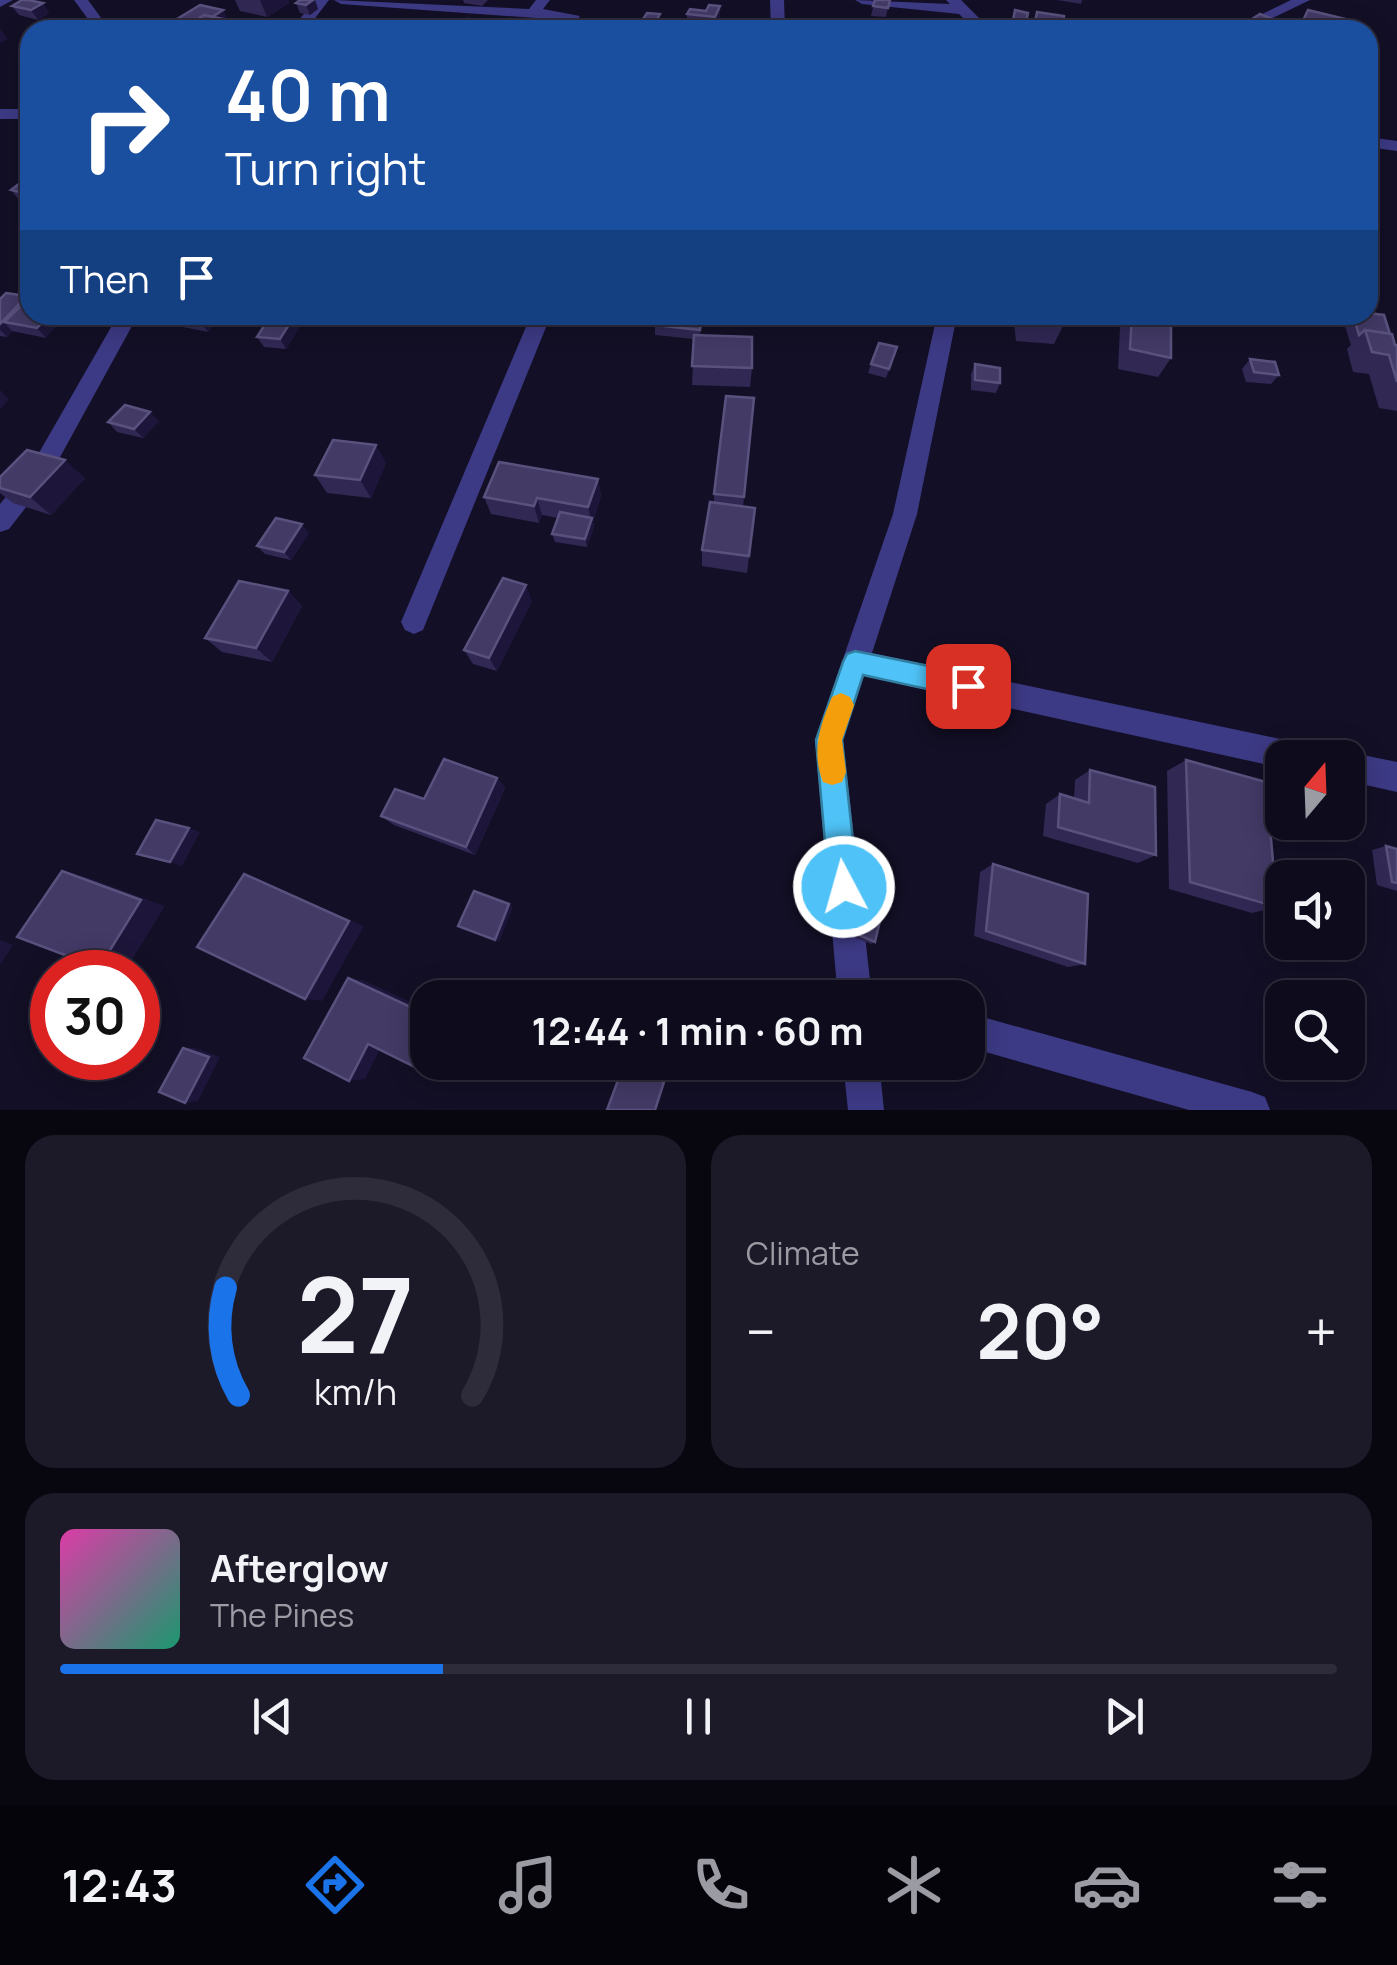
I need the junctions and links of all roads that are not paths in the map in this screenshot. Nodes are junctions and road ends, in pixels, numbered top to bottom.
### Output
1 (322, 0) edge
2 (341, 0) edge
3 (862, 0) edge
4 (1303, 0) edge
5 (959, 5) edge
6 (538, 6) edge
7 (306, 20) edge
8 (570, 20) edge
9 (1258, 20) edge
10 (122, 325) edge
11 (537, 325) edge
12 (946, 325) edge
13 (0, 522) edge
14 (414, 622) dead end
15 (855, 662) junction
16 (1265, 750) edge
17 (1365, 770) edge
18 (1397, 777) edge
19 (853, 980) edge
20 (985, 1035) edge
21 (863, 1080) edge
22 (866, 1110) edge
23 (1252, 1110) edge

1 - 7 street
2 - 6 street
3 - 5 street
4 - 9 street
6 - 8 street
10 - 13 street
11 - 14 street
12 - 15 street
15 - 16 street
15 - 19 street
17 - 18 street
20 - 23 street
21 - 22 street

